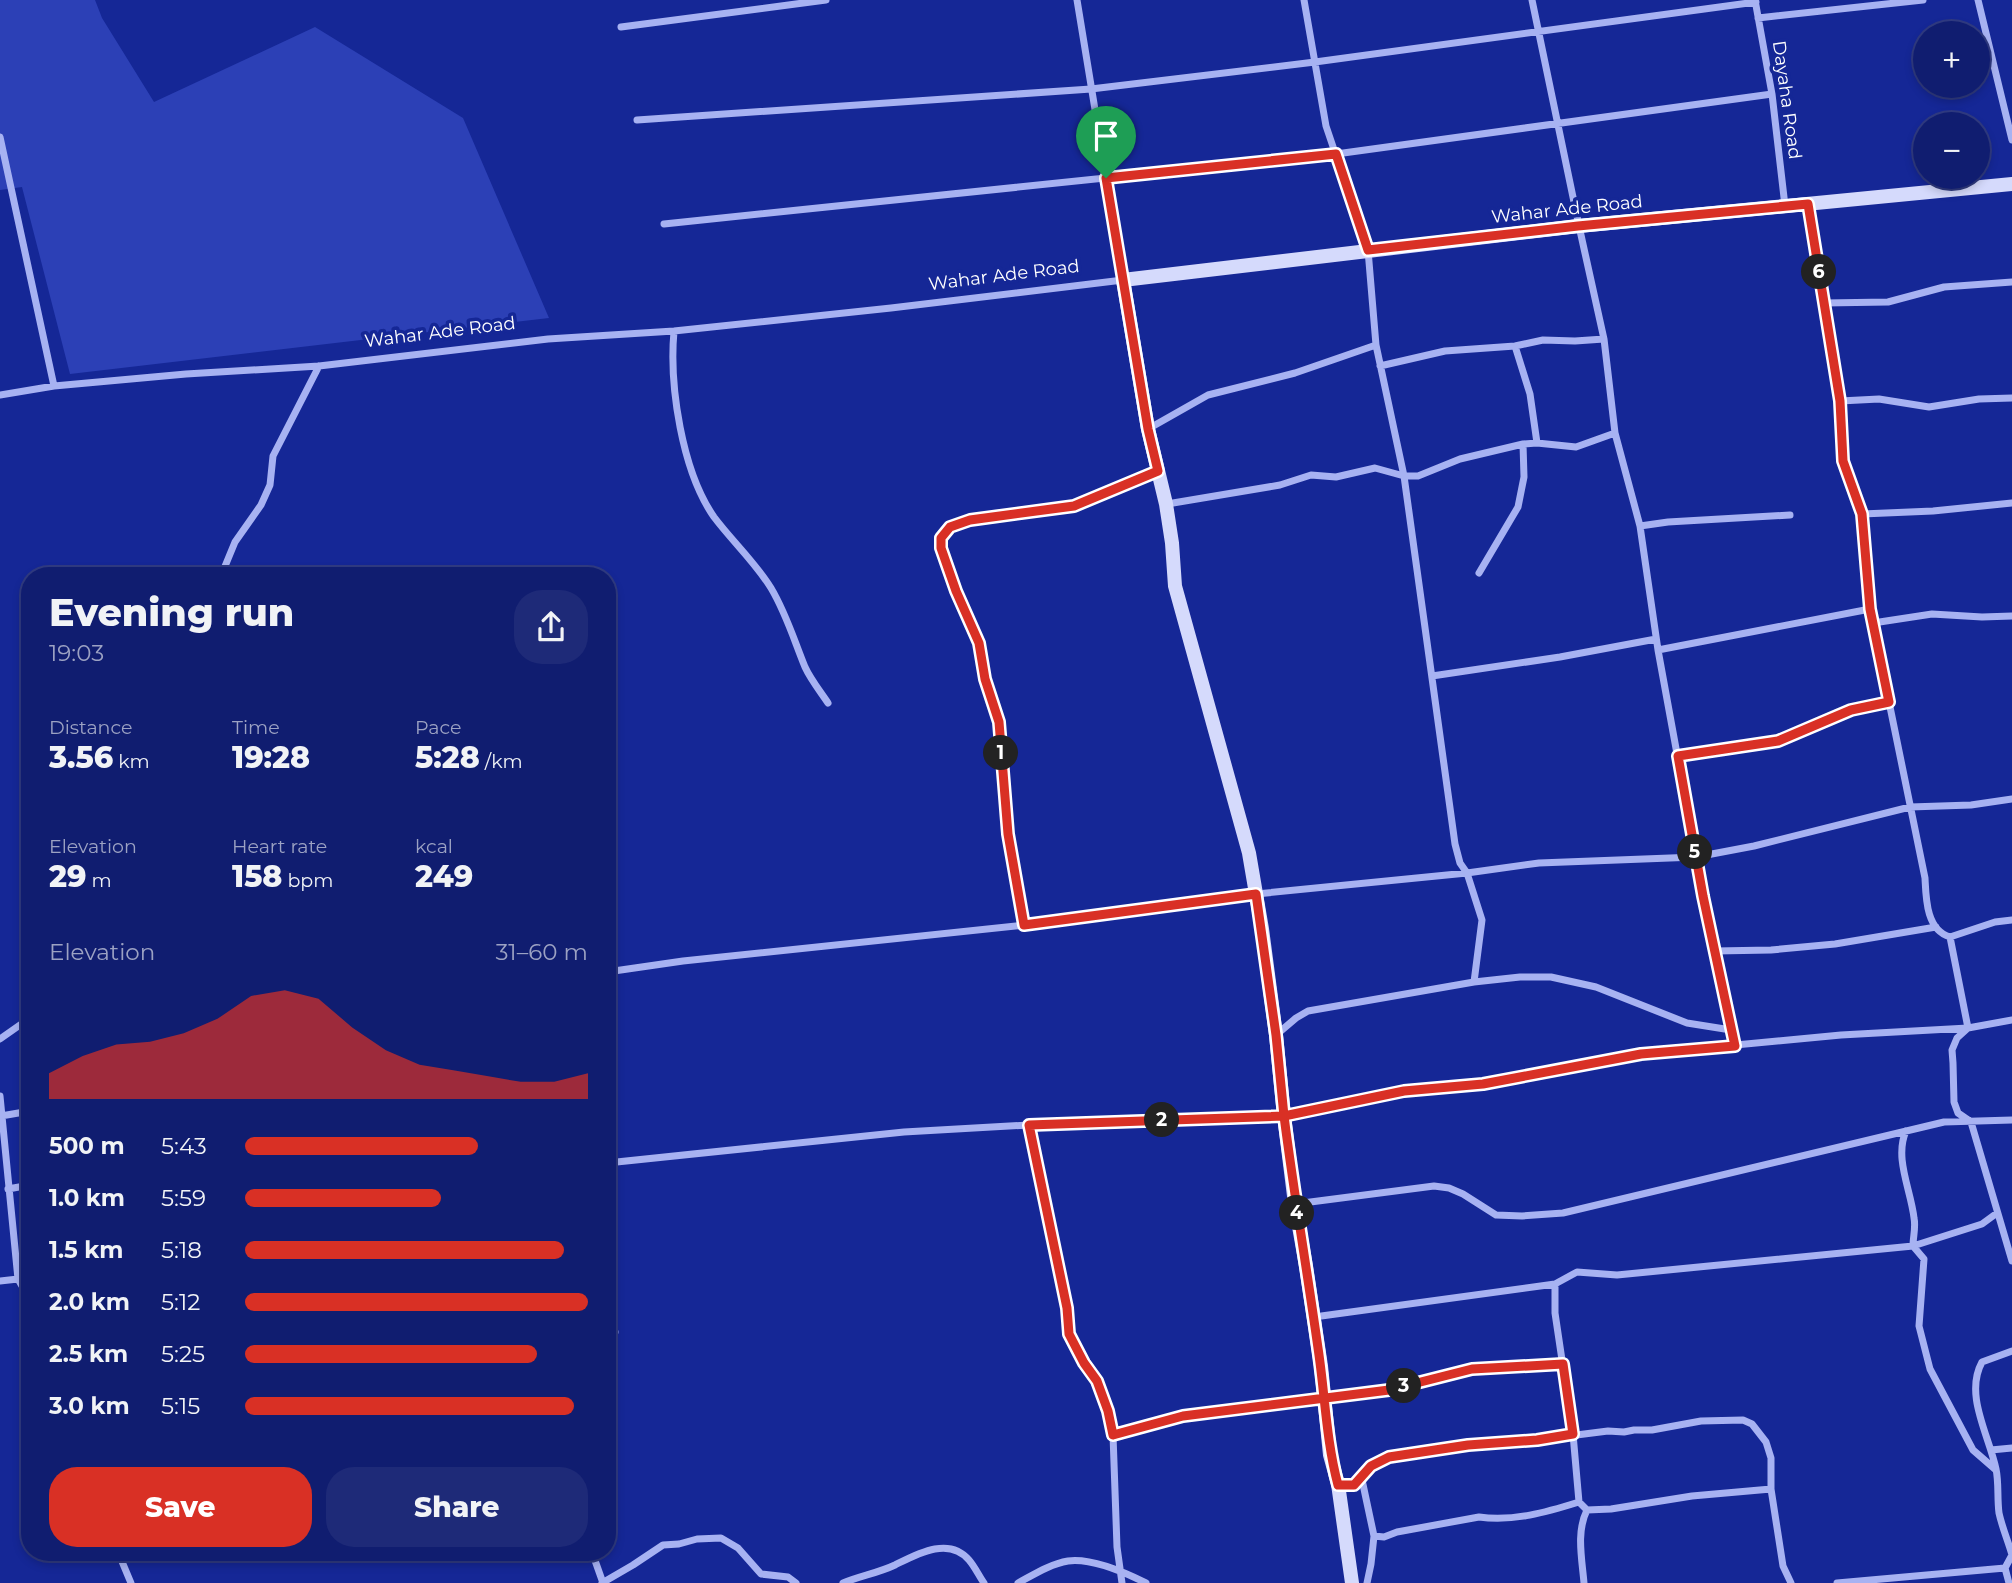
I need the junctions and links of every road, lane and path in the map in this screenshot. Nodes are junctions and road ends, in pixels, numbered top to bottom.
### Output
1 (825, 0) edge
2 (1077, 0) edge
3 (1304, 0) edge
4 (1532, 0) edge
5 (1923, 0) edge
6 (1978, 0) edge
7 (1755, 1) edge
8 (1758, 18) junction
9 (621, 27) dead end
10 (1538, 32) junction
11 (1315, 62) junction
12 (1091, 89) junction
13 (1772, 94) junction
14 (637, 120) dead end
15 (1558, 124) junction
16 (0, 137) edge
17 (2012, 140) edge
18 (1336, 154) junction
19 (1106, 178) junction
20 (2012, 184) edge
21 (1808, 204) junction
22 (1785, 206) junction
23 (664, 224) dead end
24 (1578, 226) junction
25 (1368, 250) junction
26 (1123, 280) junction
27 (2012, 282) edge
28 (1824, 303) junction
29 (674, 331) junction
30 (1604, 339) junction
31 (1376, 345) junction
32 (1516, 346) junction
33 (319, 366) junction
34 (1380, 366) junction
35 (54, 386) junction
36 (0, 395) edge
37 (2012, 398) edge
38 (1840, 401) junction
39 (1148, 429) junction
40 (1615, 433) junction
41 (1537, 443) junction
42 (1523, 444) junction
43 (1158, 471) junction
44 (1404, 476) junction
45 (2012, 503) edge
46 (1166, 504) junction
47 (1862, 514) junction
48 (1790, 515) dead end
49 (1640, 526) junction
50 (225, 567) edge
51 (1479, 573) dead end
52 (1870, 609) junction
53 (2012, 617) edge
54 (1873, 623) junction
55 (1656, 639) junction
56 (1658, 650) junction
57 (1432, 676) junction
58 (1889, 702) junction
59 (828, 703) dead end
60 (1678, 756) junction
61 (2012, 799) edge
62 (1910, 807) junction
63 (1696, 857) junction
64 (1467, 873) junction
65 (1256, 894) junction
66 (2012, 920) edge
67 (1024, 925) junction
68 (1936, 927) junction
69 (1950, 937) junction
70 (1715, 951) junction
71 (616, 971) edge
72 (1474, 982) junction
73 (2012, 1020) edge
74 (21, 1024) edge
75 (1968, 1028) junction
76 (1731, 1030) junction
77 (1276, 1035) junction
78 (0, 1039) edge
79 (1735, 1046) junction
80 (0, 1096) edge
81 (21, 1113) edge
82 (1, 1116) edge
83 (1284, 1116) junction
84 (2012, 1120) edge
85 (1971, 1122) junction
86 (1029, 1125) junction
87 (1906, 1130) junction
88 (616, 1162) edge
89 (21, 1187) edge
90 (8, 1189) junction
91 (1295, 1204) junction
92 (1997, 1213) junction
93 (1913, 1246) junction
94 (2011, 1255) edge
95 (18, 1279) junction
96 (0, 1281) edge
97 (21, 1284) edge
98 (1555, 1284) junction
99 (1314, 1317) junction
100 (2012, 1351) edge
101 (1563, 1364) junction
102 (1324, 1398) junction
103 (1573, 1434) junction
104 (1113, 1435) junction
105 (2012, 1448) edge
106 (1991, 1450) junction
107 (1996, 1470) junction
108 (1361, 1475) junction
109 (1338, 1485) junction
110 (1771, 1489) junction
111 (1579, 1502) junction
112 (1587, 1510) junction
113 (1374, 1536) junction
114 (122, 1561) edge
115 (595, 1561) edge
116 (2005, 1568) junction
117 (1120, 1570) junction
118 (1966, 1572) junction
119 (131, 1583) edge
120 (602, 1583) edge
121 (796, 1583) edge
122 (843, 1583) edge
123 (984, 1583) edge
124 (1018, 1583) edge
125 (1122, 1583) edge
126 (1146, 1583) edge
127 (1352, 1583) edge
128 (1367, 1583) edge
129 (1584, 1583) edge
130 (1791, 1583) edge
131 (1838, 1583) edge
132 (1965, 1583) edge
133 (2009, 1583) edge

1 - 9 street
2 - 12 street
3 - 11 street
4 - 10 street
5 - 8 street
6 - 17 street
7 - 8 street, Dayaha Road
7 - 10 street
8 - 13 street, Dayaha Road
10 - 11 street
10 - 15 street
11 - 12 street
11 - 18 street
12 - 14 street
12 - 19 street
13 - 15 street
13 - 22 street, Dayaha Road
15 - 18 street
15 - 24 street
16 - 35 street
18 - 19 street
18 - 25 street
19 - 23 street
19 - 26 street
20 - 21 street, Wahar Ade Road
21 - 22 street, Wahar Ade Road
21 - 28 street
22 - 24 street, Wahar Ade Road
24 - 25 street, Wahar Ade Road
24 - 30 street
25 - 26 street, Wahar Ade Road
25 - 31 street
26 - 29 street, Wahar Ade Road
26 - 39 street
27 - 28 street
28 - 38 street
29 - 33 street, Wahar Ade Road
29 - 59 street
30 - 32 street
30 - 40 street
31 - 34 street
31 - 39 street
32 - 34 street
32 - 41 street
33 - 35 street, Wahar Ade Road
33 - 50 street
34 - 44 street
35 - 36 street, Wahar Ade Road
37 - 38 street
38 - 47 street
39 - 43 street
40 - 41 street
40 - 49 street
41 - 42 street
42 - 44 street
42 - 51 street
43 - 46 street
43 - 67 street
44 - 46 street
44 - 57 street
45 - 47 street
46 - 65 street
47 - 52 street
48 - 49 street
49 - 55 street
52 - 54 street
52 - 56 street
53 - 54 street
54 - 58 street
55 - 56 street
55 - 57 street
56 - 60 street
57 - 64 street
58 - 60 street
58 - 62 street
60 - 63 street
61 - 62 street
62 - 63 street
62 - 68 street
63 - 64 street
63 - 70 street
64 - 65 street
64 - 72 street
65 - 67 street
65 - 77 street
66 - 69 street
67 - 71 street
68 - 69 street
68 - 70 street
69 - 75 street
70 - 76 street
72 - 76 street
72 - 77 street
73 - 75 street
74 - 78 street
75 - 79 street
75 - 85 street
76 - 79 street
77 - 83 street
79 - 83 street
80 - 82 street
81 - 82 street
82 - 90 street
83 - 86 street
83 - 91 street
84 - 85 street
85 - 87 street
85 - 92 street
86 - 88 street
86 - 104 street
87 - 91 street
87 - 93 street
89 - 90 street
90 - 95 street
91 - 99 street
92 - 93 street
92 - 94 street
93 - 98 street
93 - 107 street
95 - 96 street
95 - 97 street
98 - 99 street
98 - 101 street
99 - 102 street
100 - 106 street
101 - 102 street
101 - 103 street
102 - 104 street
102 - 109 street
103 - 108 street
103 - 110 street
103 - 111 street
104 - 117 street
105 - 106 street
106 - 107 street
107 - 116 street
108 - 109 street
108 - 113 street
109 - 127 street
110 - 112 street
110 - 130 street
111 - 112 street
111 - 113 street
112 - 129 street
113 - 128 street
114 - 119 street
115 - 120 street
116 - 118 street
116 - 133 street
117 - 124 street
117 - 125 street
117 - 126 street
118 - 131 street
118 - 132 street
120 - 121 street
122 - 123 street

